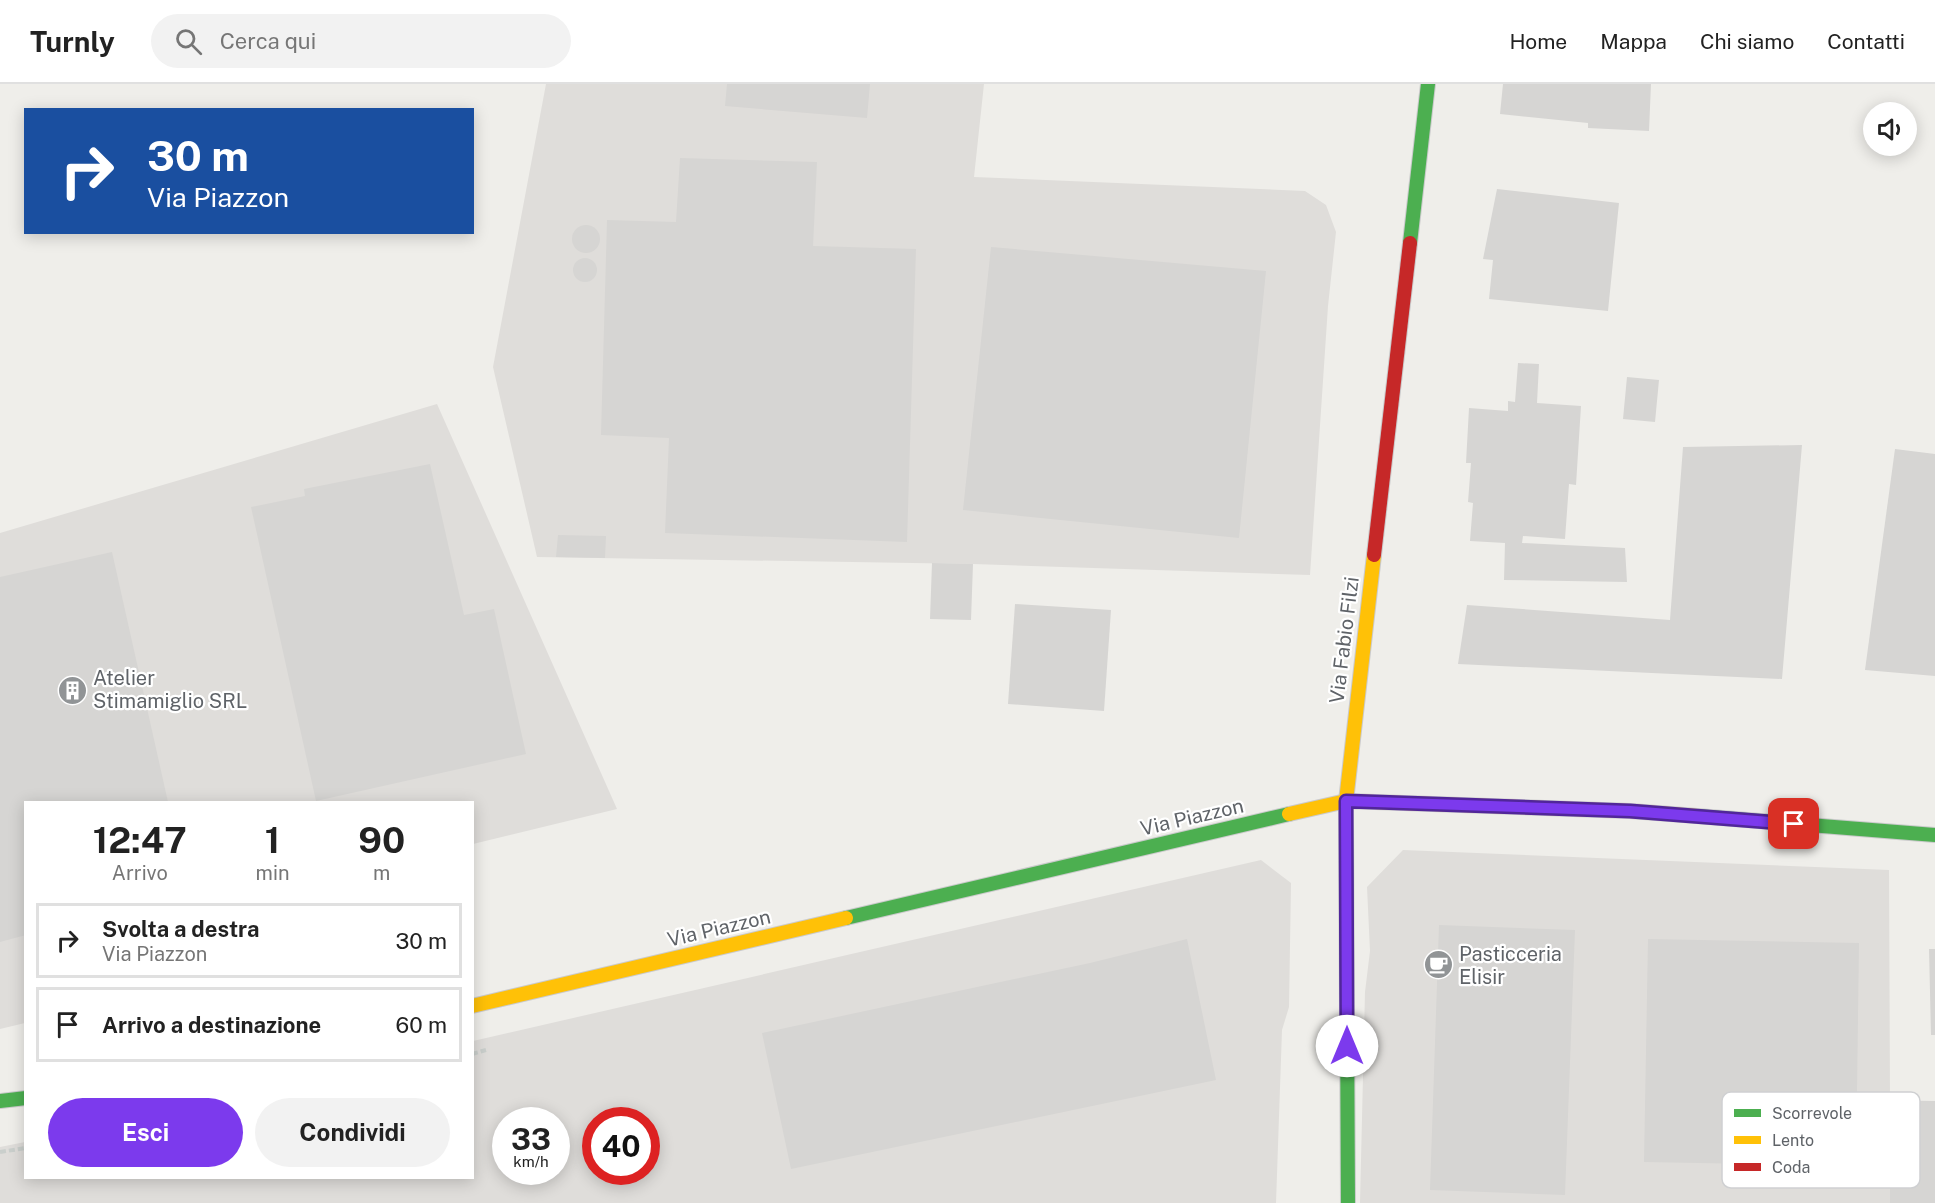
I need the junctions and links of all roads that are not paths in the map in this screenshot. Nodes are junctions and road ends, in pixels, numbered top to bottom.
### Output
1 (1428, 84) edge
2 (1346, 801) junction
3 (1935, 835) edge
4 (474, 1006) edge
5 (24, 1098) edge
6 (0, 1101) edge
7 (1348, 1203) edge

1 - 2 street, Via Fabio Filzi
2 - 3 street, Via Piazzon
2 - 4 street, Via Piazzon
2 - 7 street, Via Fabio Filzi
5 - 6 street

